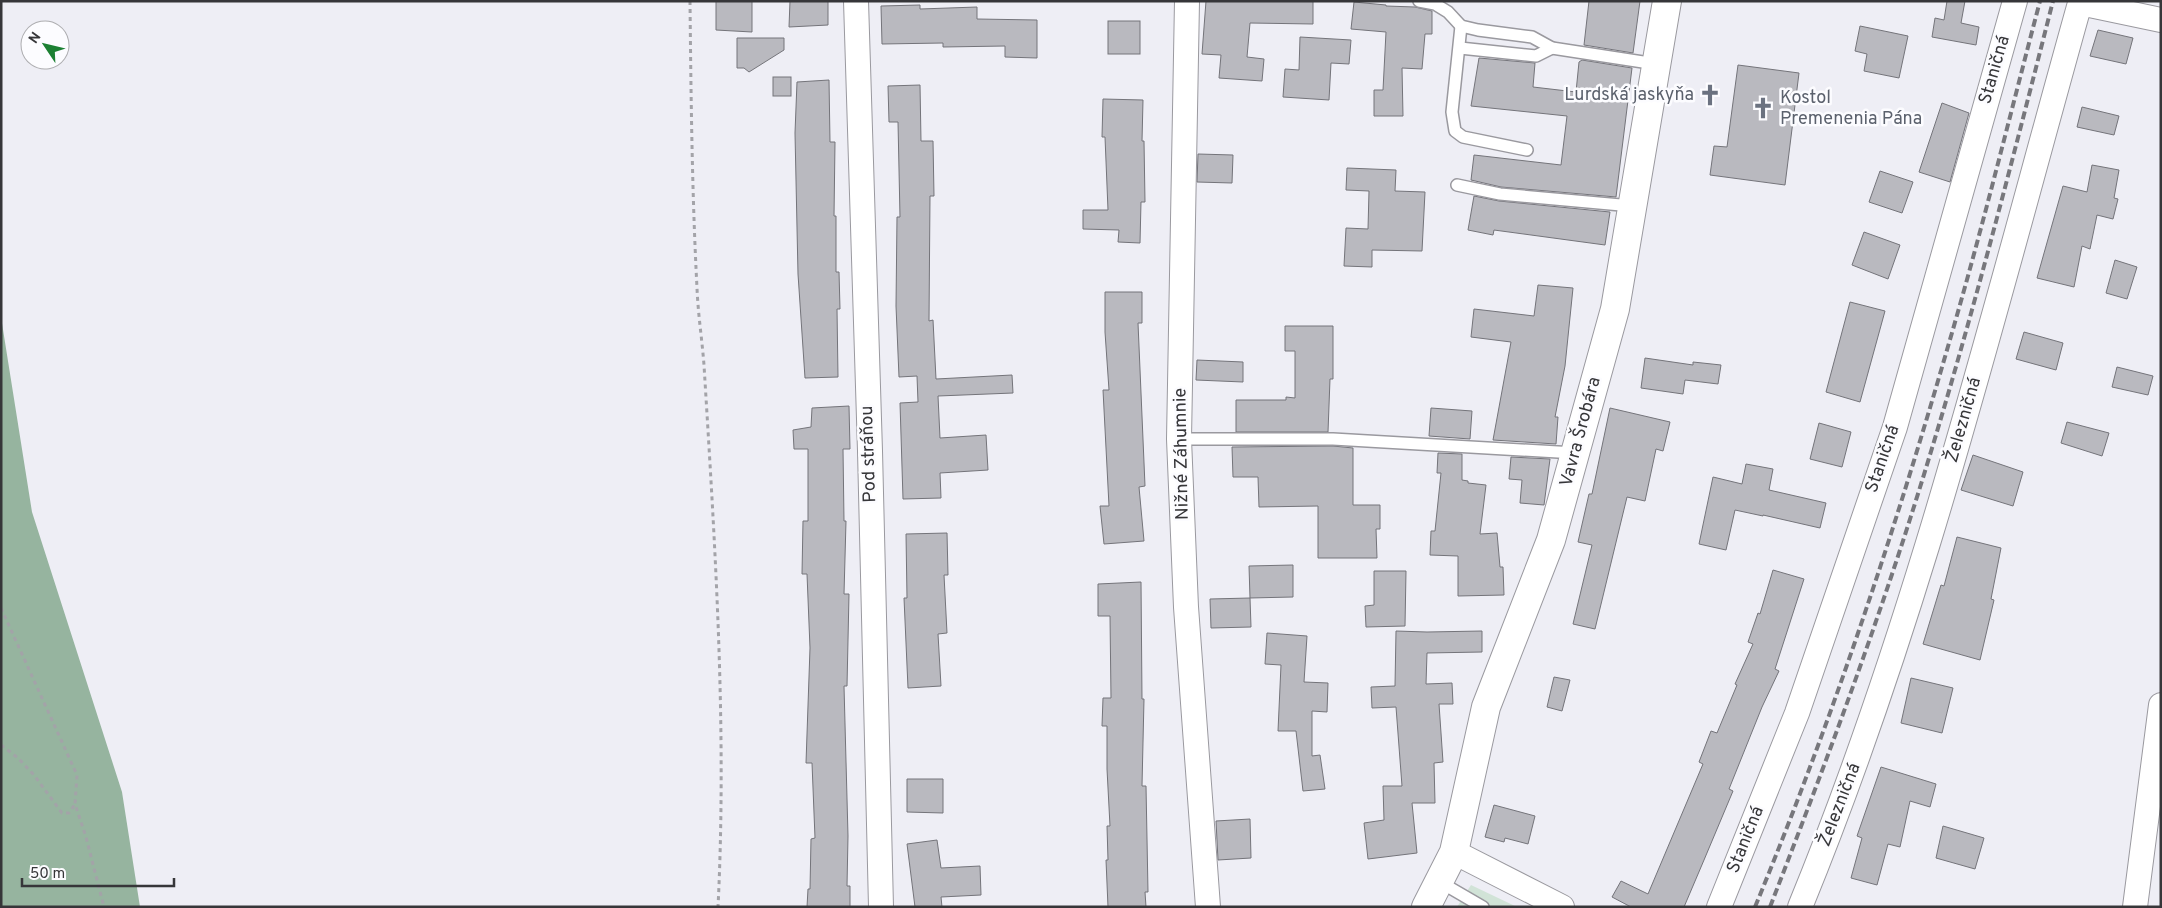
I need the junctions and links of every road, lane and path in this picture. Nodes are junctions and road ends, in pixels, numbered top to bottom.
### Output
1 (690, 1) edge
2 (856, 1) edge
3 (1187, 1) edge
4 (1419, 1) edge
5 (1667, 1) edge
6 (2015, 1) edge
7 (2161, 20) edge
8 (1461, 26) junction
9 (1460, 48) junction
10 (1552, 48) junction
11 (1656, 64) junction
12 (1527, 150) dead end
13 (1457, 185) dead end
14 (1632, 206) junction
15 (1179, 439) junction
16 (1575, 453) junction
17 (1, 608) edge
18 (2161, 705) edge
19 (1, 745) edge
20 (75, 804) junction
21 (1454, 852) junction
22 (1440, 882) junction
23 (104, 907) edge
24 (718, 907) edge
25 (881, 907) edge
26 (1208, 907) edge
27 (1426, 907) edge
28 (1483, 907) edge
29 (1562, 907) edge
30 (1719, 907) edge
31 (1800, 907) edge
32 (2135, 907) edge

1 - 24 path
2 - 25 street, Pod stráňou
3 - 15 street, Nižné Záhumnie
4 - 8 lane
5 - 11 street, Vavra Šrobára
6 - 30 street, Staničná
7 - 31 street, Železničná
8 - 9 lane
8 - 10 lane
9 - 10 lane
9 - 12 lane
10 - 11 lane
11 - 14 street, Vavra Šrobára
13 - 14 lane
14 - 16 street, Vavra Šrobára
15 - 16 lane
15 - 26 street, Nižné Záhumnie
16 - 21 street, Vavra Šrobára
17 - 20 path
18 - 32 street
19 - 20 path
20 - 23 path
21 - 22 street, Vavra Šrobára
21 - 29 street
22 - 27 street, Vavra Šrobára
22 - 28 lane

